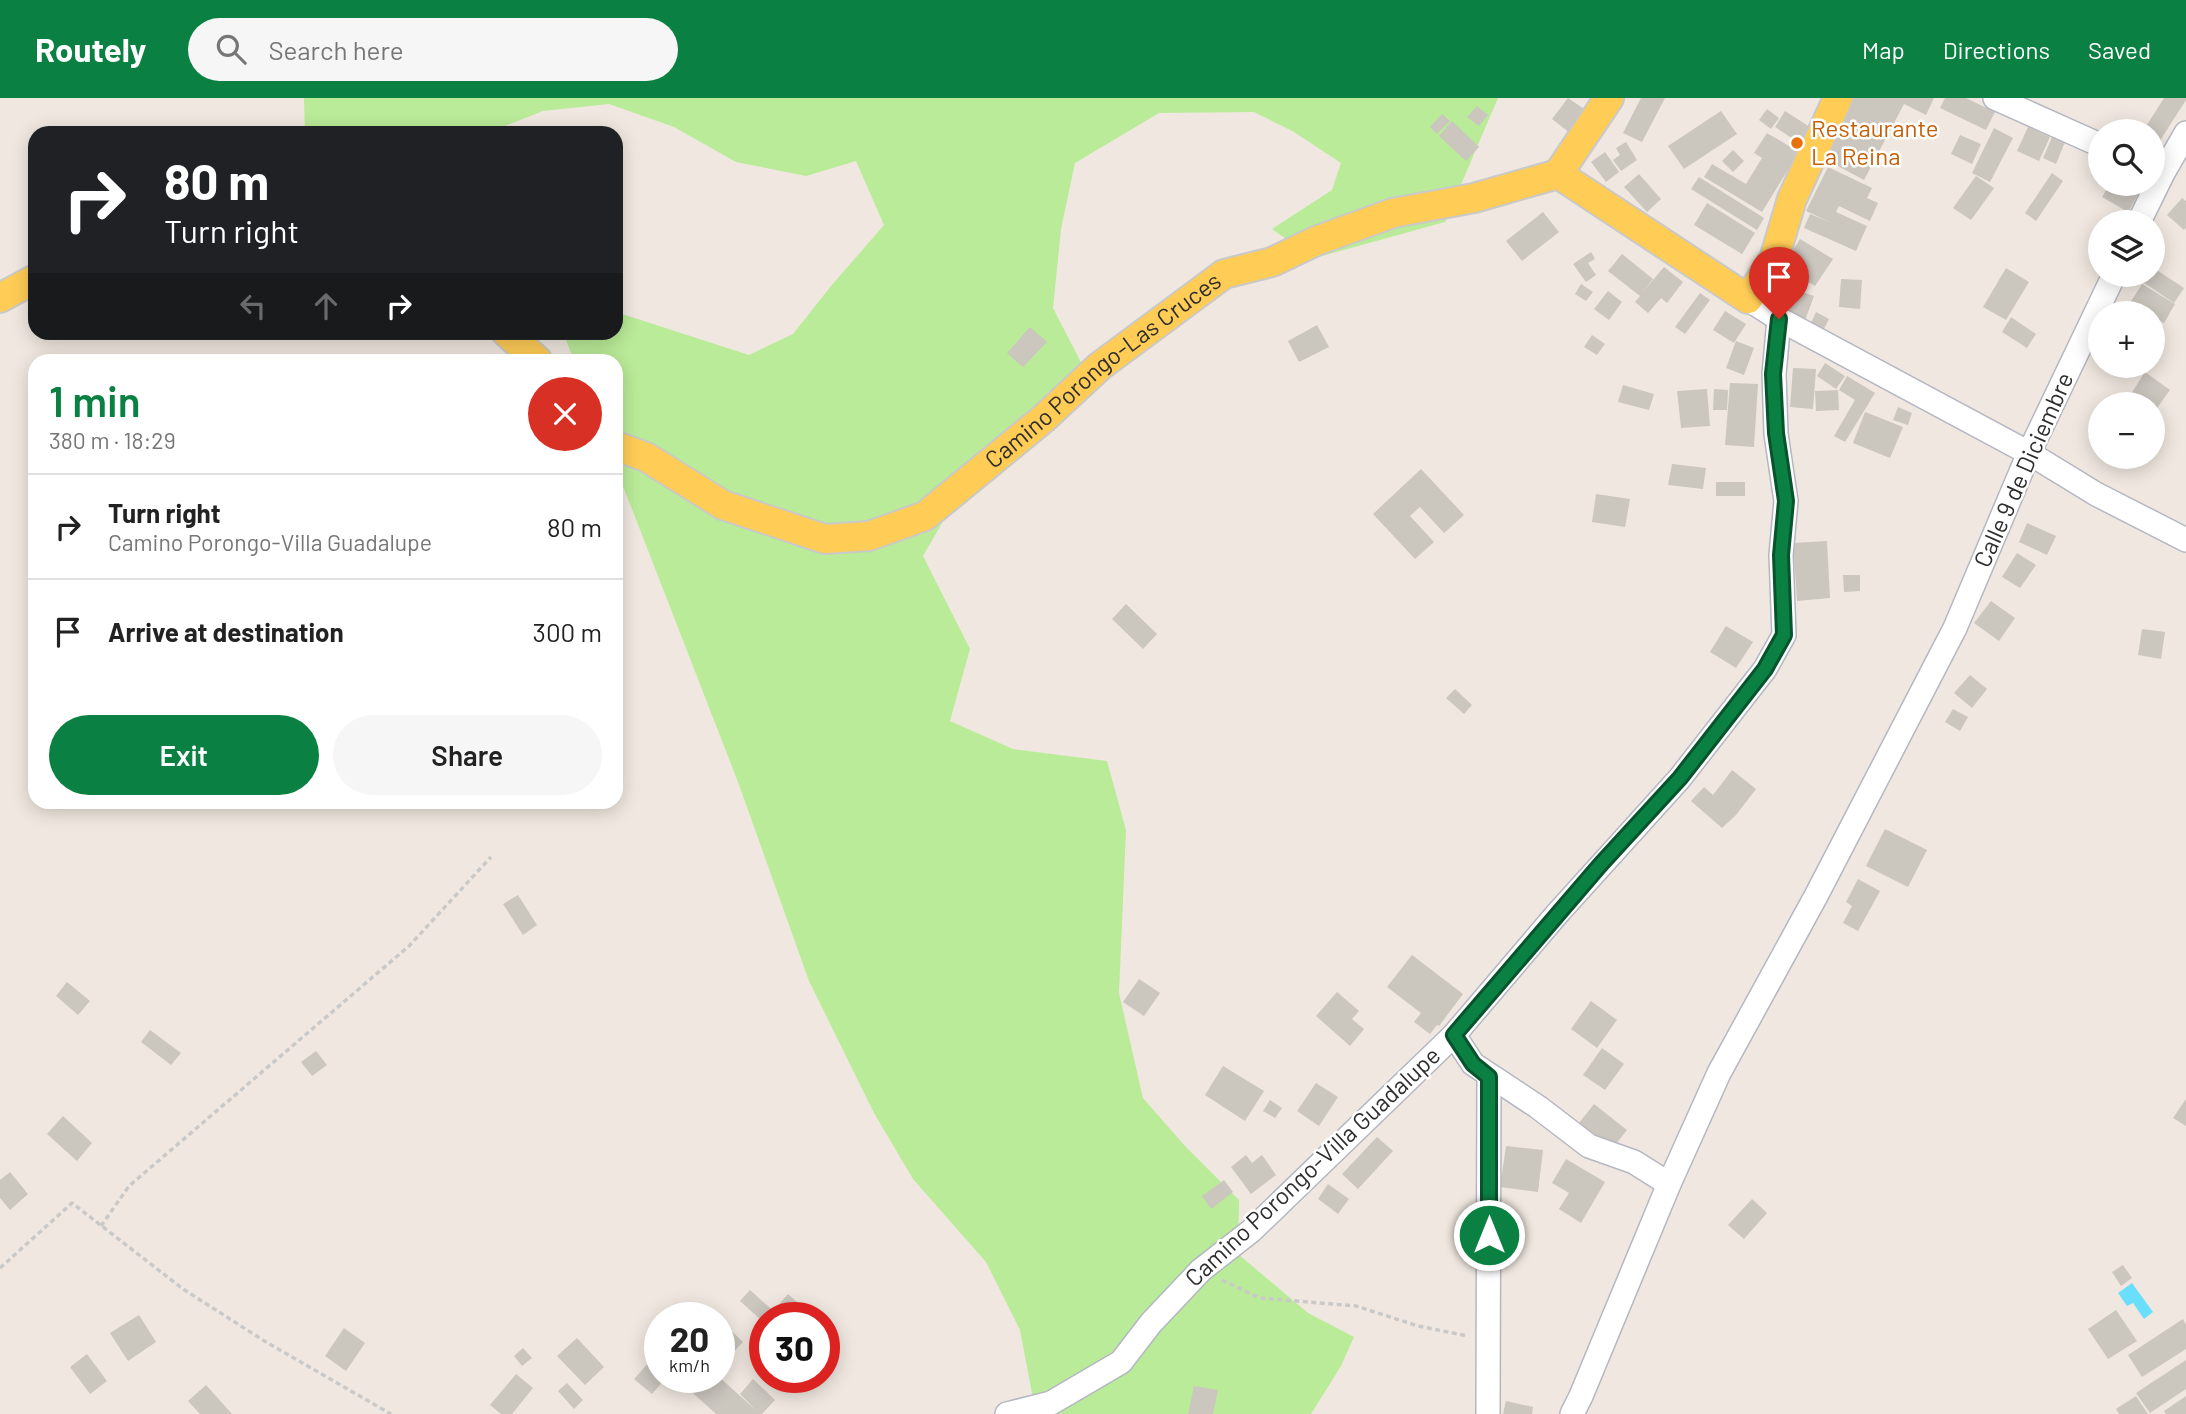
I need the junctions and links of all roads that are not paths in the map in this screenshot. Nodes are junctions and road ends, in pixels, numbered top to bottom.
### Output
1 (1609, 98) edge
2 (1838, 98) edge
3 (1995, 98) edge
4 (2186, 133) edge
5 (2088, 140) edge
6 (2165, 162) edge
7 (1558, 174) junction
8 (28, 283) edge
9 (2108, 287) edge
10 (0, 298) edge
11 (1748, 299) junction
12 (1779, 319) junction
13 (515, 340) edge
14 (530, 354) edge
15 (623, 449) edge
16 (2029, 453) junction
17 (2186, 541) edge
18 (1454, 1035) junction
19 (1489, 1077) junction
20 (1669, 1184) junction
21 (1007, 1414) edge
22 (1488, 1414) edge
23 (1572, 1414) edge

1 - 7 main road
2 - 11 main road
3 - 5 street
4 - 6 street
7 - 11 main road
7 - 15 main road, Camino Porongo-Las Cruces
8 - 10 main road
9 - 16 street, Calle 9 de Diciembre
11 - 12 street
12 - 16 street
12 - 18 street, Camino Porongo-Villa Guadalupe
13 - 14 main road
16 - 17 street
16 - 20 street, Calle 9 de Diciembre
18 - 19 street
18 - 21 street, Camino Porongo-Villa Guadalupe
19 - 20 street
19 - 22 street
20 - 23 street, Calle 9 de Diciembre

